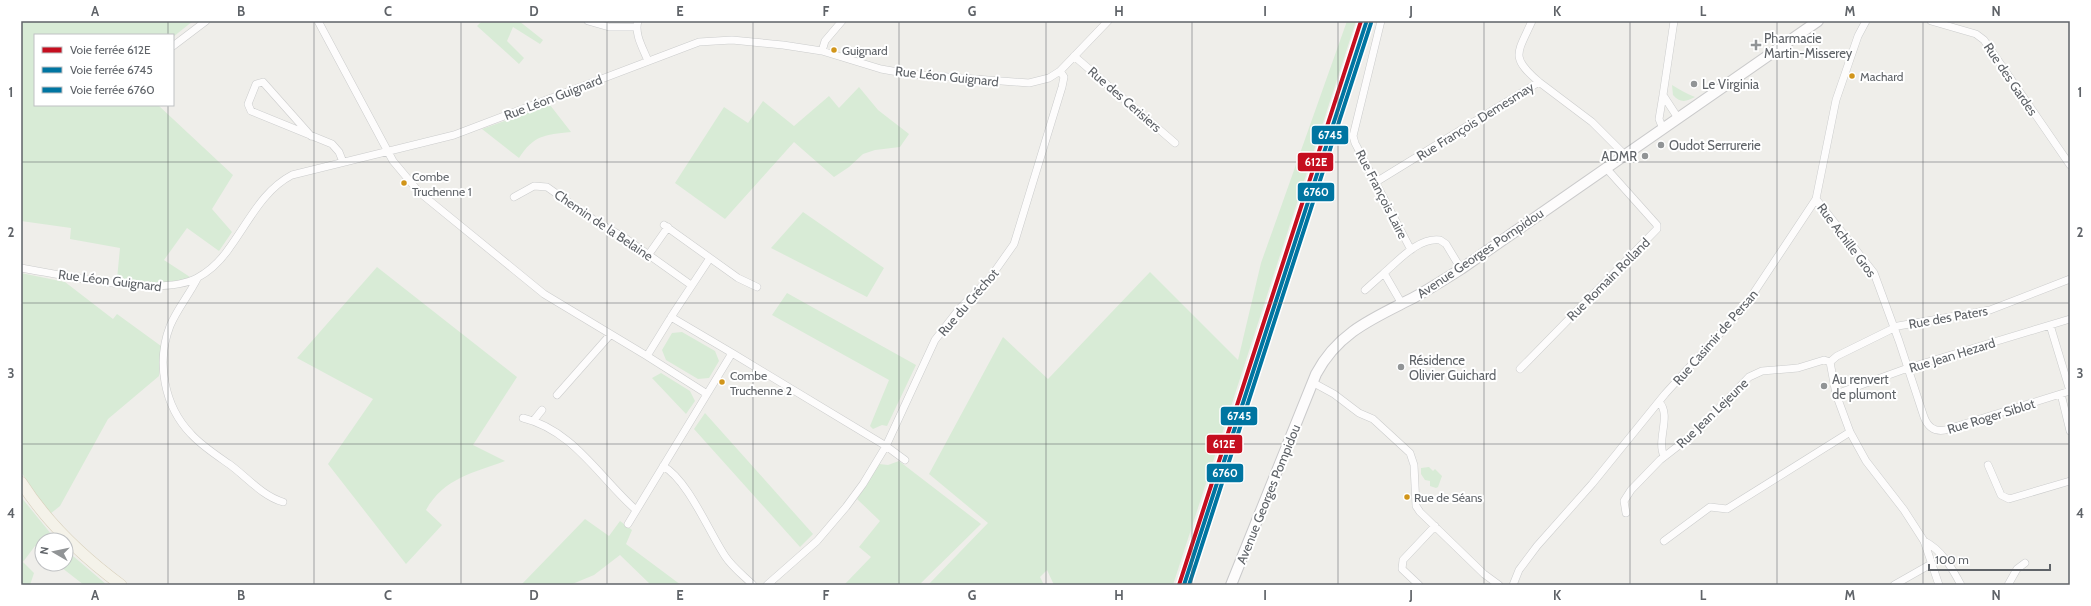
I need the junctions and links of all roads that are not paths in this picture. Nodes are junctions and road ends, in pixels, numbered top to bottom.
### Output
1 (206, 21) edge
2 (318, 21) edge
3 (588, 21) edge
4 (842, 21) edge
5 (1108, 21) edge
6 (1381, 21) edge
7 (1532, 21) edge
8 (1674, 21) edge
9 (1818, 21) edge
10 (1860, 21) edge
11 (1866, 21) edge
12 (1931, 21) edge
13 (637, 24) edge
14 (1860, 32) junction
15 (174, 45) edge
16 (822, 51) junction
17 (1074, 56) junction
18 (648, 61) junction
19 (1060, 71) junction
20 (1540, 82) junction
21 (1663, 94) junction
22 (1678, 118) junction
23 (1663, 129) junction
24 (311, 136) junction
25 (1175, 143) dead end
26 (389, 152) junction
27 (1625, 155) junction
28 (343, 162) junction
29 (2070, 166) edge
30 (1606, 168) junction
31 (1376, 182) junction
32 (514, 197) dead end
33 (1816, 199) junction
34 (1411, 250) junction
35 (649, 254) junction
36 (710, 258) junction
37 (21, 268) edge
38 (1461, 269) junction
39 (1384, 273) junction
40 (197, 279) junction
41 (2070, 279) edge
42 (691, 285) junction
43 (757, 287) dead end
44 (1365, 290) dead end
45 (1402, 304) junction
46 (671, 317) junction
47 (2070, 319) edge
48 (2050, 325) junction
49 (1894, 328) junction
50 (610, 335) junction
51 (732, 353) junction
52 (647, 356) junction
53 (1830, 362) junction
54 (1908, 368) junction
55 (1520, 369) dead end
56 (1312, 382) junction
57 (2070, 391) edge
58 (556, 394) dead end
59 (707, 394) junction
60 (1836, 394) junction
61 (2061, 394) junction
62 (1659, 402) junction
63 (542, 410) dead end
64 (523, 418) dead end
65 (534, 420) junction
66 (2070, 431) edge
67 (1850, 432) junction
68 (886, 446) junction
69 (1664, 456) junction
70 (905, 460) dead end
71 (1988, 465) dead end
72 (663, 466) junction
73 (2070, 481) edge
74 (21, 482) edge
75 (284, 502) dead end
76 (636, 510) junction
77 (1626, 513) dead end
78 (628, 524) dead end
79 (1435, 526) junction
80 (1664, 541) dead end
81 (1924, 541) junction
82 (1932, 564) junction
83 (2025, 564) dead end
84 (121, 585) edge
85 (753, 585) edge
86 (767, 585) edge
87 (1231, 585) edge
88 (1419, 585) edge
89 (1499, 585) edge
90 (1513, 585) edge
91 (1894, 585) edge
92 (1940, 585) edge
93 (1961, 585) edge
94 (2008, 585) edge

1 - 15 street
2 - 26 street
3 - 13 street
4 - 16 street
5 - 17 street, Rue Léon Guignard
6 - 31 street, Rue François Laire
7 - 20 street
8 - 21 street
9 - 22 main road, Avenue Georges Pompidou
10 - 14 street, Rue Casimir de Persan
11 - 14 street, Rue Casimir de Persan
12 - 29 street, Rue des Gardes
13 - 18 street
14 - 33 street, Rue Casimir de Persan
16 - 18 street, Rue Léon Guignard
16 - 19 street, Rue Léon Guignard
17 - 19 street, Rue Léon Guignard
17 - 25 street, Rue des Cerisiers
18 - 26 street, Rue Léon Guignard
19 - 68 street, Rue du Créchot
20 - 27 street, Rue François Demesmay
20 - 31 street, Rue François Demesmay
21 - 22 street
21 - 23 street
22 - 23 main road, Avenue Georges Pompidou
23 - 27 main road, Avenue Georges Pompidou
24 - 24 street
24 - 28 street
26 - 28 street, Rue Léon Guignard
26 - 50 street
27 - 30 main road, Avenue Georges Pompidou
28 - 40 street, Rue Léon Guignard
30 - 38 main road, Avenue Georges Pompidou
30 - 55 street, Rue Romain Rolland
31 - 34 street, Rue François Laire
32 - 35 street, Chemin de la Belaine
33 - 49 street, Rue Achille Gros
33 - 62 street, Rue Casimir de Persan
34 - 38 street, Rue François Laire
34 - 39 street, Rue François Laire
35 - 36 street
35 - 42 street, Chemin de la Belaine
36 - 42 street
36 - 43 street
37 - 40 street, Rue Léon Guignard
38 - 45 main road, Avenue Georges Pompidou
39 - 44 street, Rue François Laire
39 - 45 street
40 - 75 street
41 - 49 street, Rue des Paters
42 - 46 street
45 - 56 main road, Avenue Georges Pompidou
46 - 51 street
46 - 52 street
47 - 48 street, Rue Jean Hezard
48 - 54 street, Rue Jean Hezard
48 - 57 street
49 - 53 street, Rue des Paters
49 - 54 street, Rue Roger Siblot
50 - 52 street
50 - 58 street
51 - 59 street
51 - 68 street
52 - 59 street
53 - 60 street
53 - 69 street, Rue Jean Lejeune
54 - 60 street, Rue Jean Hezard
54 - 61 street, Rue Roger Siblot
56 - 79 street
56 - 87 main road, Avenue Georges Pompidou
57 - 61 street, Rue Roger Siblot
59 - 72 street
60 - 67 street
61 - 66 street
62 - 69 street, Rue Jean Lejeune
62 - 90 street, Rue Casimir de Persan
63 - 65 street
64 - 65 street
65 - 76 street
67 - 80 street
67 - 81 street
68 - 70 street
68 - 86 street, Rue du Créchot
69 - 77 street, Rue Jean Lejeune
71 - 73 street
72 - 76 street
72 - 85 street
74 - 84 main road
76 - 78 street
79 - 88 street
79 - 89 street
81 - 82 street
81 - 93 street
82 - 91 street
82 - 92 street
83 - 94 street

